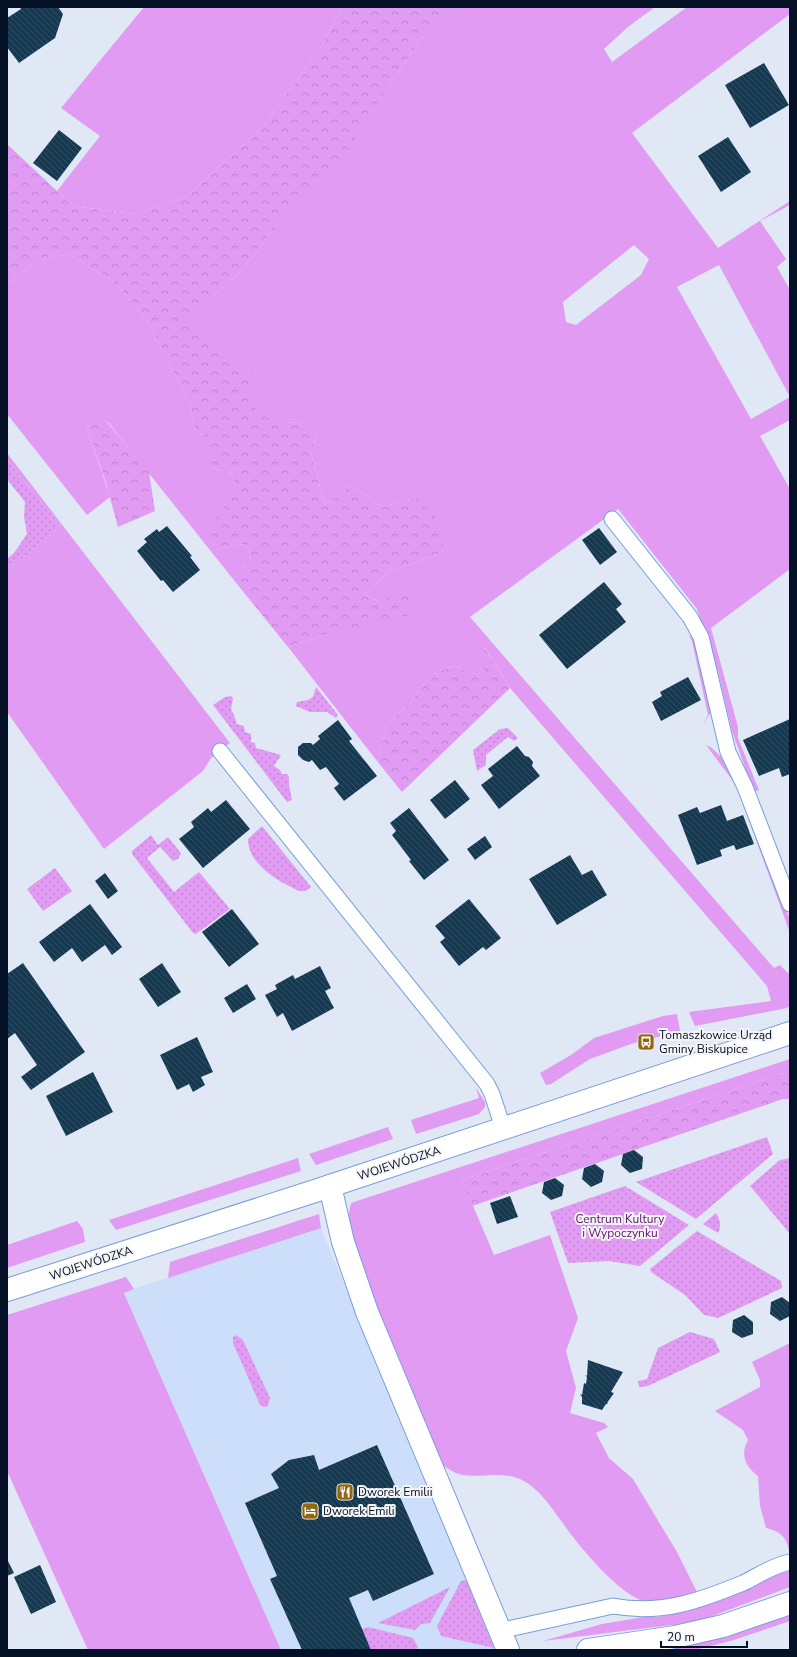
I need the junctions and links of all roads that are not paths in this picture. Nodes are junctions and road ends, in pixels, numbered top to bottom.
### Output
1 (612, 519) dead end
2 (220, 751) dead end
3 (790, 904) edge
4 (790, 1032) edge
5 (503, 1128) junction
6 (330, 1186) junction
7 (7, 1290) edge
8 (790, 1562) edge
9 (790, 1603) edge
10 (503, 1641) edge
11 (588, 1650) edge

1 - 3 lane
2 - 5 lane
4 - 5 main road, WOJEWÓDZKA
5 - 6 main road, WOJEWÓDZKA
6 - 7 main road, WOJEWÓDZKA
6 - 10 main road
8 - 10 lane
9 - 11 main road

